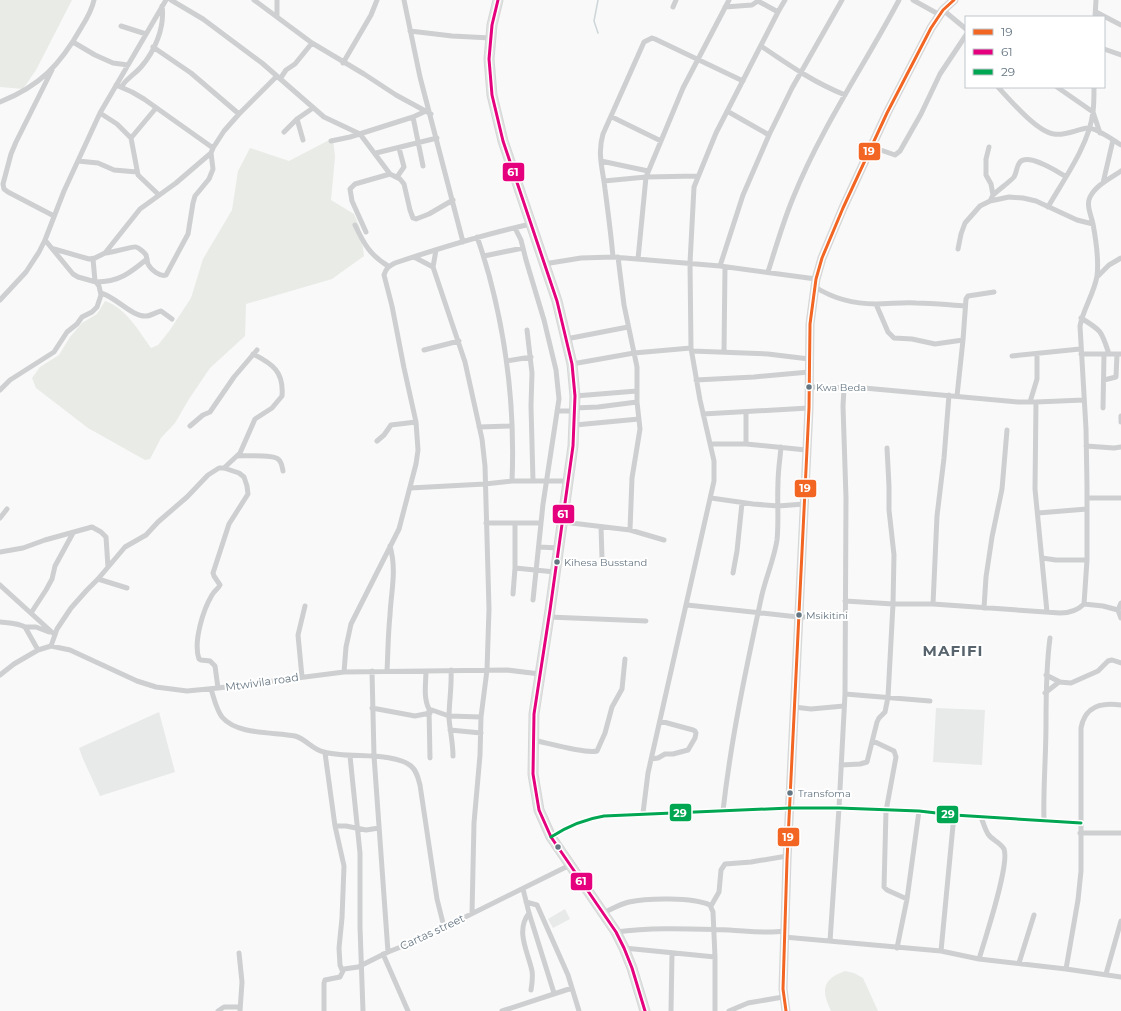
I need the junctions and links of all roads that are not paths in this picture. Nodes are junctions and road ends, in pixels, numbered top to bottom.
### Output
1 (94, 0) edge
2 (166, 0) edge
3 (171, 0) edge
4 (254, 0) edge
5 (277, 0) edge
6 (377, 0) edge
7 (404, 0) edge
8 (498, 0) edge
9 (676, 0) edge
10 (729, 0) edge
11 (785, 0) edge
12 (842, 0) edge
13 (899, 0) edge
14 (913, 0) edge
15 (954, 0) edge
16 (1096, 0) edge
17 (162, 6) junction
18 (673, 7) dead end
19 (725, 7) junction
20 (778, 12) junction
21 (942, 12) junction
22 (1095, 14) edge
23 (277, 17) junction
24 (1105, 18) edge
25 (1121, 25) edge
26 (121, 26) dead end
27 (965, 27) edge
28 (410, 31) junction
29 (146, 34) junction
30 (965, 36) edge
31 (491, 38) junction
32 (74, 42) junction
33 (312, 43) junction
34 (761, 46) junction
35 (153, 47) junction
36 (1105, 49) edge
37 (1121, 55) edge
38 (698, 58) junction
39 (343, 62) junction
40 (128, 65) junction
41 (52, 70) junction
42 (801, 73) junction
43 (278, 77) junction
44 (743, 81) junction
45 (119, 86) junction
46 (999, 88) edge
47 (1058, 88) edge
48 (1094, 88) edge
49 (845, 95) junction
50 (0, 102) edge
51 (156, 108) junction
52 (313, 108) junction
53 (727, 111) junction
54 (428, 112) junction
55 (1093, 112) junction
56 (100, 113) junction
57 (239, 114) junction
58 (612, 116) junction
59 (413, 117) junction
60 (297, 119) junction
61 (1089, 128) junction
62 (284, 132) dead end
63 (1100, 133) junction
64 (360, 134) junction
65 (769, 135) junction
66 (131, 138) junction
67 (437, 138) junction
68 (303, 140) dead end
69 (1113, 140) junction
70 (331, 141) dead end
71 (661, 141) junction
72 (419, 143) junction
73 (1121, 145) edge
74 (872, 147) junction
75 (989, 147) dead end
76 (213, 148) junction
77 (399, 148) junction
78 (211, 153) junction
79 (376, 153) junction
80 (78, 161) junction
81 (601, 161) junction
82 (423, 166) dead end
83 (648, 171) junction
84 (1121, 171) edge
85 (137, 172) junction
86 (390, 174) junction
87 (697, 176) junction
88 (1065, 176) junction
89 (397, 177) junction
90 (646, 177) junction
91 (604, 181) junction
92 (1103, 183) junction
93 (2, 190) edge
94 (159, 195) junction
95 (993, 195) junction
96 (453, 200) junction
97 (990, 201) junction
98 (1048, 207) junction
99 (54, 216) junction
100 (531, 224) junction
101 (1093, 224) junction
102 (355, 225) dead end
103 (515, 228) junction
104 (366, 232) dead end
105 (478, 237) junction
106 (45, 240) junction
107 (463, 242) junction
108 (523, 248) junction
109 (54, 249) junction
110 (958, 249) dead end
111 (436, 250) junction
112 (104, 253) junction
113 (484, 256) junction
114 (414, 257) junction
115 (615, 257) junction
116 (1121, 258) edge
117 (92, 259) junction
118 (147, 259) junction
119 (638, 259) junction
120 (690, 263) junction
121 (544, 264) junction
122 (388, 266) junction
123 (723, 266) junction
124 (433, 267) junction
125 (768, 272) junction
126 (1097, 277) junction
127 (816, 279) junction
128 (96, 282) junction
129 (815, 288) junction
130 (994, 292) dead end
131 (101, 293) junction
132 (0, 300) edge
133 (876, 304) junction
134 (966, 306) junction
135 (1081, 318) junction
136 (172, 319) dead end
137 (628, 327) junction
138 (527, 330) dead end
139 (566, 339) junction
140 (963, 340) junction
141 (459, 341) junction
142 (424, 350) dead end
143 (692, 350) junction
144 (1081, 351) junction
145 (724, 352) junction
146 (634, 353) junction
147 (1037, 354) junction
148 (1106, 354) junction
149 (1119, 354) edge
150 (1012, 356) dead end
151 (531, 357) junction
152 (809, 359) junction
153 (507, 361) junction
154 (572, 364) junction
155 (809, 372) junction
156 (696, 380) junction
157 (1104, 380) junction
158 (809, 387) junction
159 (844, 388) junction
160 (0, 390) edge
161 (637, 391) junction
162 (949, 395) junction
163 (575, 396) junction
164 (957, 396) junction
165 (1084, 400) junction
166 (637, 402) junction
167 (1033, 402) junction
168 (808, 408) junction
169 (1104, 408) dead end
170 (575, 409) junction
171 (557, 411) junction
172 (746, 412) junction
173 (704, 414) junction
174 (1121, 416) edge
175 (639, 419) junction
176 (416, 422) junction
177 (1121, 422) edge
178 (575, 425) junction
179 (190, 426) dead end
180 (512, 426) junction
181 (479, 427) junction
182 (1007, 430) dead end
183 (377, 441) dead end
184 (711, 444) junction
185 (746, 444) junction
186 (1086, 446) junction
187 (781, 447) junction
188 (1121, 447) edge
189 (887, 448) dead end
190 (806, 450) junction
191 (237, 456) junction
192 (224, 468) junction
193 (283, 471) dead end
194 (533, 480) junction
195 (512, 481) junction
196 (547, 481) junction
197 (568, 481) junction
198 (485, 484) junction
199 (410, 488) junction
200 (712, 498) junction
201 (1087, 498) junction
202 (1121, 498) edge
203 (742, 503) junction
204 (804, 504) junction
205 (778, 506) junction
206 (7, 509) dead end
207 (1087, 509) junction
208 (1038, 513) junction
209 (0, 518) edge
210 (563, 522) junction
211 (486, 523) junction
212 (541, 523) junction
213 (515, 524) junction
214 (601, 527) junction
215 (630, 530) junction
216 (73, 533) junction
217 (664, 540) dead end
218 (390, 546) junction
219 (539, 547) junction
220 (559, 548) junction
221 (0, 552) edge
222 (602, 558) dead end
223 (1042, 558) junction
224 (1087, 560) junction
225 (108, 567) junction
226 (516, 568) junction
227 (536, 569) junction
228 (555, 572) junction
229 (733, 573) dead end
230 (98, 579) junction
231 (0, 585) edge
232 (127, 588) dead end
233 (513, 594) dead end
234 (533, 600) dead end
235 (845, 601) junction
236 (1121, 603) edge
237 (893, 604) junction
238 (933, 604) junction
239 (1084, 604) junction
240 (687, 605) junction
241 (305, 606) dead end
242 (984, 608) junction
243 (1118, 610) junction
244 (758, 612) junction
245 (1047, 612) junction
246 (31, 613) junction
247 (549, 617) junction
248 (798, 617) junction
249 (844, 617) junction
250 (1121, 618) edge
251 (646, 620) dead end
252 (0, 622) edge
253 (25, 627) junction
254 (53, 634) junction
255 (1050, 638) dead end
256 (51, 646) junction
257 (38, 650) junction
258 (626, 659) dead end
259 (1121, 663) edge
260 (451, 670) junction
261 (487, 670) junction
262 (372, 671) junction
263 (387, 671) junction
264 (426, 671) junction
265 (344, 672) junction
266 (540, 674) junction
267 (0, 675) edge
268 (1046, 675) junction
269 (302, 677) junction
270 (1060, 682) junction
271 (218, 688) junction
272 (211, 689) junction
273 (1045, 693) junction
274 (844, 694) junction
275 (888, 697) junction
276 (930, 701) dead end
277 (1121, 705) edge
278 (844, 706) junction
279 (372, 708) junction
280 (794, 708) junction
281 (429, 711) junction
282 (449, 716) junction
283 (481, 717) junction
284 (660, 721) junction
285 (450, 730) junction
286 (481, 733) junction
287 (534, 740) junction
288 (873, 741) junction
289 (325, 753) junction
290 (350, 756) junction
291 (374, 756) junction
292 (453, 756) dead end
293 (430, 758) dead end
294 (651, 759) junction
295 (841, 765) junction
296 (790, 808) junction
297 (839, 808) junction
298 (723, 810) junction
299 (886, 811) junction
300 (919, 811) junction
301 (643, 813) junction
302 (954, 815) junction
303 (981, 817) junction
304 (1044, 822) junction
305 (1081, 824) junction
306 (334, 826) junction
307 (379, 828) junction
308 (358, 829) junction
309 (1080, 832) junction
310 (1121, 833) edge
311 (552, 837) junction
312 (787, 856) junction
313 (570, 865) junction
314 (523, 889) junction
315 (907, 899) junction
316 (526, 902) junction
317 (711, 906) junction
318 (472, 913) junction
319 (603, 913) junction
320 (529, 914) junction
321 (1034, 915) dead end
322 (1121, 921) edge
323 (444, 928) junction
324 (714, 930) junction
325 (616, 932) junction
326 (784, 934) junction
327 (830, 941) junction
328 (624, 948) junction
329 (897, 948) junction
330 (941, 952) junction
331 (239, 953) dead end
332 (385, 953) junction
333 (672, 953) junction
334 (715, 957) junction
335 (979, 959) junction
336 (1019, 964) junction
337 (361, 966) junction
338 (1066, 969) junction
339 (342, 970) junction
340 (1106, 974) junction
341 (1121, 977) edge
342 (572, 988) junction
343 (531, 990) dead end
344 (554, 993) junction
345 (783, 997) junction
346 (240, 1009) edge
347 (516, 1009) edge
348 (218, 1011) edge
349 (324, 1011) edge
350 (363, 1011) edge
351 (408, 1011) edge
352 (502, 1011) edge
353 (579, 1011) edge
354 (645, 1011) edge
355 (670, 1011) edge
356 (714, 1011) edge
357 (729, 1011) edge
358 (786, 1011) edge

1 - 32 street
2 - 17 street
3 - 43 street
4 - 23 street
5 - 23 street
6 - 39 street
7 - 28 street
8 - 31 highway
9 - 18 street
10 - 19 street
11 - 20 street
12 - 42 street
13 - 49 street
14 - 21 street
15 - 21 street
16 - 22 street
17 - 29 street
17 - 35 street
19 - 20 street
19 - 38 street
20 - 34 street
21 - 27 street
21 - 74 street
23 - 33 street
24 - 25 street
26 - 29 street
28 - 31 street
28 - 54 street
29 - 40 street
30 - 74 street
31 - 100 highway
32 - 40 street
32 - 41 street
33 - 39 street
33 - 43 street
34 - 42 street
34 - 44 street
35 - 45 street
35 - 57 street
36 - 37 street
38 - 44 street
38 - 58 street
38 - 71 street
39 - 54 street
40 - 45 street
41 - 50 street
41 - 93 street
42 - 49 street
42 - 65 street
43 - 52 street
43 - 57 street
44 - 53 street
45 - 51 street
45 - 56 street
46 - 61 street
47 - 55 street
48 - 55 street
49 - 125 street
51 - 66 street
51 - 76 street
52 - 60 street
52 - 64 street
53 - 65 street
53 - 87 street
54 - 59 street
54 - 67 street
55 - 61 street
55 - 63 street
56 - 66 street
56 - 80 street
57 - 76 street
58 - 71 street
58 - 81 street
59 - 64 street
59 - 72 street
60 - 62 street
60 - 68 street
61 - 63 street
61 - 88 street
63 - 69 street
64 - 70 street
64 - 79 street
65 - 123 street
66 - 85 street
67 - 72 street
67 - 96 street
69 - 73 street
69 - 92 street
71 - 83 street
72 - 77 street
72 - 82 street
74 - 127 street
75 - 95 street
76 - 78 street
77 - 79 street
77 - 89 street
78 - 94 street
78 - 118 street
79 - 86 street
80 - 85 street
80 - 99 street
81 - 83 street
81 - 91 street
83 - 90 street
84 - 92 street
85 - 94 street
86 - 89 street
86 - 104 street
87 - 90 street
87 - 120 street
88 - 95 street
88 - 98 street
89 - 96 street
90 - 91 street
90 - 119 street
91 - 115 street
92 - 101 street
93 - 99 street
94 - 112 street
95 - 97 street
96 - 107 street
97 - 98 street
97 - 110 street
98 - 101 street
99 - 106 street
100 - 103 street
100 - 121 highway
101 - 126 street
102 - 122 street
103 - 105 street
103 - 108 street
105 - 107 street
105 - 113 street
106 - 109 street
106 - 132 street
107 - 111 street
108 - 113 street
108 - 171 street
109 - 117 street
109 - 128 street
111 - 114 street
111 - 124 street
112 - 117 street
112 - 118 street
113 - 153 street
114 - 122 street
114 - 124 street
115 - 119 street
115 - 121 street
115 - 137 street
116 - 126 street
117 - 128 street
118 - 128 street
119 - 120 street
120 - 123 street
120 - 143 street
121 - 139 highway
122 - 176 street
123 - 125 street
123 - 145 street
124 - 141 street
125 - 127 street
126 - 135 street
127 - 129 street
128 - 131 street
129 - 133 street
129 - 152 street
130 - 134 street
131 - 136 street
131 - 160 street
133 - 134 street
133 - 140 street
134 - 140 street
135 - 144 street
135 - 148 street
137 - 139 street
137 - 146 street
138 - 151 street
139 - 154 highway
140 - 164 street
141 - 142 street
141 - 181 street
143 - 145 street
143 - 146 street
143 - 156 street
144 - 147 street
144 - 148 street
144 - 165 street
145 - 152 street
146 - 154 street
146 - 161 street
147 - 150 street
147 - 167 street
148 - 149 street
148 - 157 street
149 - 157 street
151 - 153 street
151 - 194 street
152 - 155 street
153 - 180 street
154 - 163 highway
155 - 156 street
155 - 158 street
156 - 173 street
157 - 169 street
158 - 159 street
158 - 168 street
159 - 162 street
159 - 235 street
161 - 163 street
161 - 166 street
162 - 164 street
162 - 238 street
163 - 170 highway
164 - 167 street
165 - 167 street
165 - 186 street
166 - 170 street
166 - 175 street
167 - 208 street
168 - 172 street
168 - 190 street
170 - 171 street
170 - 178 highway
171 - 196 street
172 - 173 street
172 - 185 street
173 - 184 street
174 - 177 street
175 - 178 street
175 - 215 street
176 - 183 street
176 - 199 street
178 - 197 highway
179 - 191 street
180 - 181 street
180 - 195 street
181 - 198 street
182 - 242 street
184 - 185 street
184 - 200 street
185 - 187 street
186 - 188 street
186 - 201 street
187 - 190 street
187 - 205 street
189 - 237 street
190 - 204 street
191 - 192 street
191 - 193 street
192 - 225 street
192 - 271 street
194 - 195 street
194 - 196 street
195 - 198 street
196 - 197 street
196 - 212 street
197 - 210 highway
198 - 199 street
198 - 211 street
199 - 218 street
200 - 203 street
200 - 240 street
201 - 202 street
201 - 207 street
203 - 205 street
203 - 229 street
204 - 205 street
204 - 248 street
205 - 244 street
206 - 209 street
207 - 208 street
207 - 224 street
208 - 223 street
210 - 214 street
210 - 220 highway
211 - 213 street
211 - 261 street
212 - 213 street
212 - 219 street
213 - 226 street
214 - 215 street
214 - 222 street
215 - 217 street
216 - 221 street
216 - 225 street
216 - 246 street
218 - 263 street
218 - 265 street
219 - 220 street
219 - 227 street
220 - 228 highway
223 - 224 street
223 - 245 street
224 - 239 street
225 - 230 street
226 - 227 street
226 - 233 street
227 - 228 street
227 - 234 street
228 - 247 highway
230 - 232 street
230 - 254 street
231 - 246 street
235 - 237 street
235 - 249 street
236 - 243 street
237 - 238 street
237 - 275 street
238 - 242 street
239 - 243 street
239 - 245 street
240 - 244 street
240 - 284 street
241 - 269 street
242 - 245 street
243 - 250 street
244 - 248 street
244 - 298 street
246 - 254 street
247 - 251 street
247 - 266 highway
248 - 249 street
248 - 280 street
249 - 274 street
252 - 253 street
253 - 254 street
253 - 257 street
254 - 256 street
255 - 268 street
256 - 257 street, Mtwivila road
256 - 272 street, Mtwivila road
257 - 267 street, Mtwivila road
258 - 287 street
259 - 270 street
260 - 261 street, Mtwivila road
260 - 264 street, Mtwivila road
260 - 282 street
261 - 266 street, Mtwivila road
261 - 283 street
262 - 263 street, Mtwivila road
262 - 265 street, Mtwivila road
262 - 279 street
263 - 264 street, Mtwivila road
264 - 281 street
265 - 269 street, Mtwivila road
266 - 287 highway
268 - 270 street
268 - 273 street
269 - 271 street, Mtwivila road
270 - 273 street
271 - 272 street, Mtwivila road
272 - 289 street
273 - 304 street
274 - 275 street
274 - 278 street
275 - 276 street
275 - 288 street
277 - 305 street
278 - 280 street
278 - 295 street
279 - 281 street
279 - 291 street
280 - 296 street
281 - 282 street
281 - 293 street
282 - 283 street
282 - 285 street
283 - 286 street
284 - 294 street
284 - 294 street
285 - 286 street
285 - 292 street
286 - 318 street
287 - 311 highway
288 - 295 street
288 - 299 street
289 - 290 street
289 - 306 street
290 - 291 street
290 - 308 street
291 - 307 street
291 - 323 street
294 - 301 street
295 - 297 street
296 - 297 street
296 - 298 street
296 - 312 street
297 - 299 street
297 - 327 street
298 - 301 street
299 - 300 street
299 - 315 street
300 - 302 street
300 - 315 street
301 - 311 street
302 - 303 street
302 - 330 street
303 - 304 street
303 - 335 street
304 - 305 street
305 - 309 street
306 - 308 street
306 - 339 street
307 - 308 street
307 - 332 street
308 - 337 street
309 - 310 street
309 - 338 street
311 - 313 highway
312 - 317 street
312 - 326 street
313 - 314 street, Cartas street
313 - 319 highway
314 - 316 street
314 - 318 street, Cartas street
315 - 329 street
316 - 320 street
316 - 342 street
317 - 319 street
317 - 324 street
318 - 323 street, Cartas street
319 - 325 highway
320 - 343 street
320 - 344 street
321 - 336 street
322 - 340 street
323 - 332 street, Cartas street
324 - 325 street
324 - 326 street
324 - 334 street
325 - 328 highway
326 - 327 street
326 - 345 street
327 - 329 street
328 - 333 street
328 - 354 highway
329 - 330 street
330 - 335 street
331 - 346 street
332 - 337 street, Cartas street
332 - 351 street
333 - 334 street
333 - 355 street
334 - 356 street
335 - 336 street
336 - 338 street
337 - 339 street, Cartas street
337 - 350 street
338 - 340 street
339 - 349 street, Cartas street
340 - 341 street
342 - 344 street
342 - 353 street
344 - 347 street
345 - 357 street
345 - 358 street
346 - 348 street
347 - 352 street

